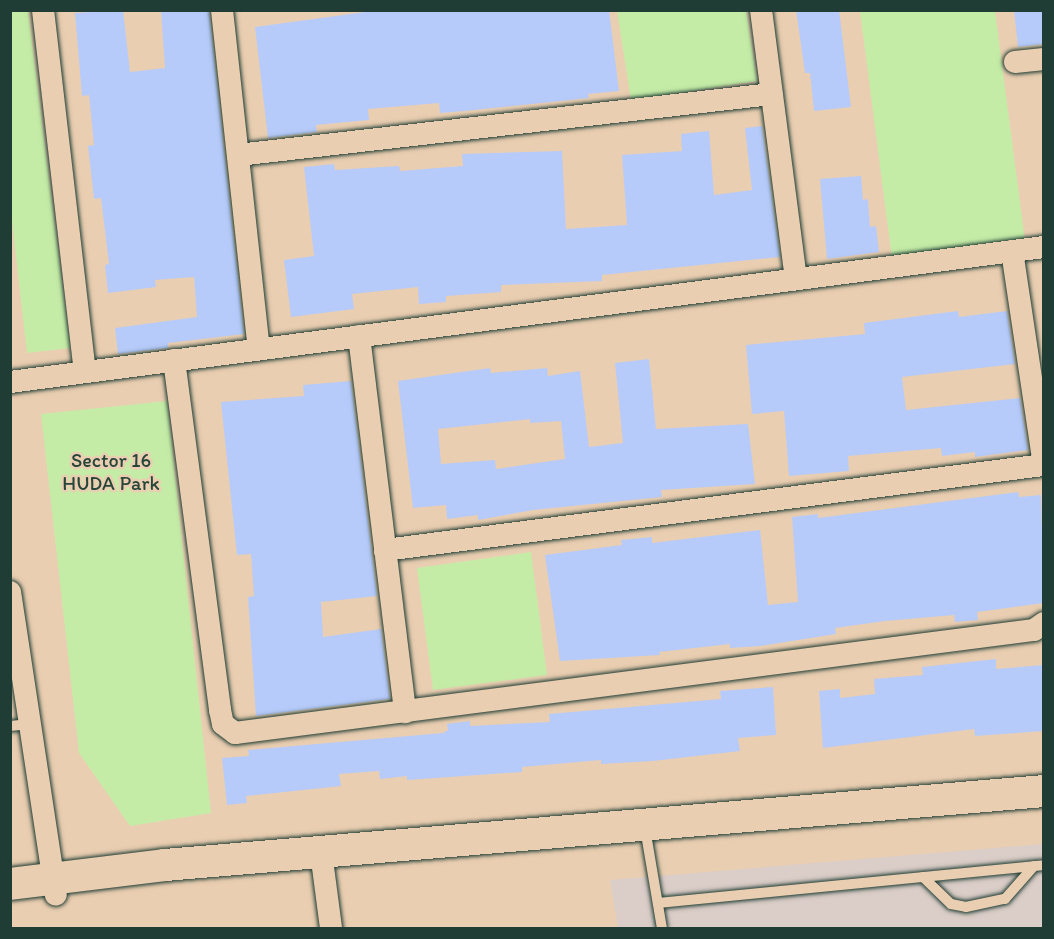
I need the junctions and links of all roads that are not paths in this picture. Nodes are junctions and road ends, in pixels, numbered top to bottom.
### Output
1 (43, 10) edge
2 (222, 10) edge
3 (761, 10) edge
4 (1044, 59) edge
5 (1015, 62) dead end
6 (772, 94) junction
7 (238, 155) junction
8 (1044, 247) edge
9 (1012, 251) junction
10 (796, 279) junction
11 (359, 336) junction
12 (259, 349) junction
13 (174, 360) junction
14 (84, 372) junction
15 (10, 382) edge
16 (1043, 465) edge
17 (385, 550) junction
18 (10, 592) edge
19 (1044, 623) edge
20 (405, 712) junction
21 (20, 725) edge
22 (1044, 791) edge
23 (1044, 810) edge
24 (645, 832) junction
25 (322, 860) junction
26 (1039, 866) edge
27 (923, 877) junction
28 (10, 884) edge
29 (55, 886) junction
30 (10, 903) edge
31 (658, 903) junction
32 (331, 928) edge
33 (662, 928) edge

1 - 14 street
2 - 7 street
3 - 6 street
4 - 5 street
6 - 7 street
6 - 10 street
7 - 12 street
8 - 9 street
9 - 10 street
9 - 16 street
10 - 11 street
11 - 12 street
11 - 17 street
12 - 13 street
13 - 14 street
13 - 20 street
14 - 15 street
16 - 17 street
17 - 20 street
18 - 21 street
19 - 20 street
21 - 29 street
22 - 24 street
23 - 24 street
24 - 25 street
24 - 31 lane
25 - 29 street
25 - 32 street
26 - 27 lane
26 - 27 lane
27 - 31 lane
28 - 29 street
29 - 30 street
31 - 33 lane

